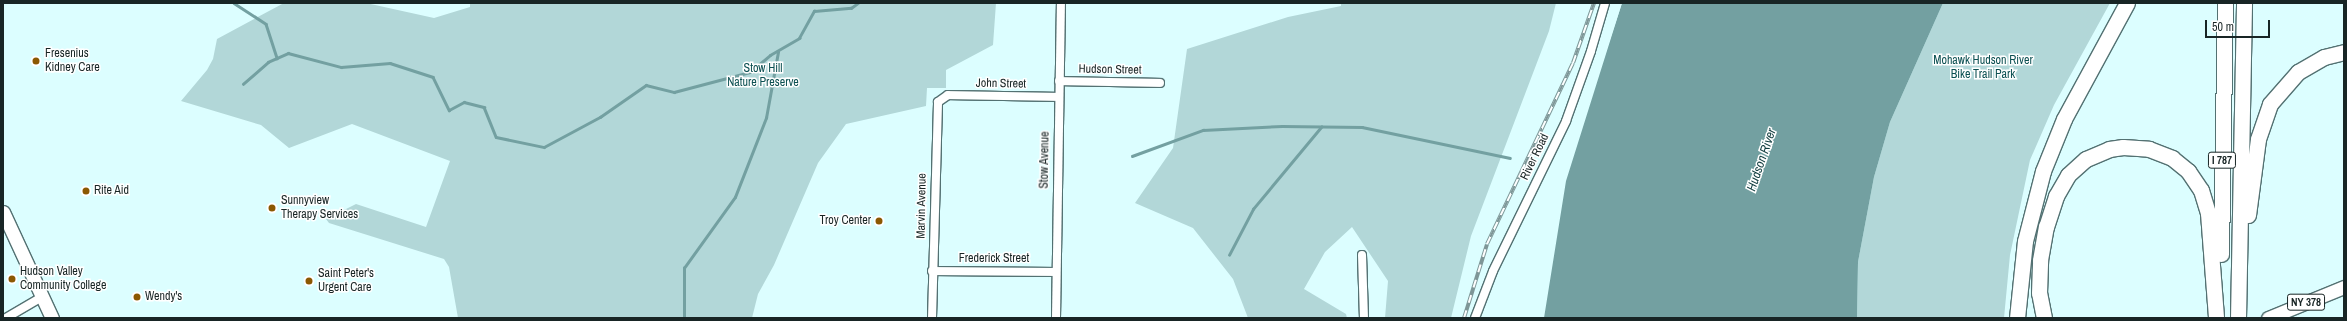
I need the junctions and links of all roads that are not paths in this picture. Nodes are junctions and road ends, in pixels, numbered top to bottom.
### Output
1 (1061, 3) edge
2 (1605, 3) edge
3 (2127, 3) edge
4 (2225, 3) edge
5 (2244, 3) edge
6 (2344, 52) edge
7 (1059, 81) junction
8 (1160, 83) dead end
9 (943, 96) joint
10 (1059, 97) junction
11 (3, 212) edge
12 (1362, 255) dead end
13 (932, 271) junction
14 (1055, 272) junction
15 (2344, 287) edge
16 (42, 297) junction
17 (2238, 300) junction
18 (6, 318) edge
19 (52, 318) edge
20 (932, 318) edge
21 (1056, 318) edge
22 (1364, 318) edge
23 (1475, 318) edge
24 (2017, 318) edge
25 (2044, 318) edge
26 (2216, 318) edge
27 (2219, 318) edge
28 (2238, 318) edge
29 (2268, 318) edge

1 - 7 street, Stow Avenue
2 - 23 street, River Road
3 - 24 highway
4 - 27 highway, I 787
5 - 17 highway, I 787
6 - 17 highway
7 - 8 street, Hudson Street
7 - 10 street, Stow Avenue
9 - 10 street, John Street
9 - 13 street, Marvin Avenue
10 - 14 street, Stow Avenue
11 - 16 main road
12 - 22 street
13 - 14 street, Frederick Street
13 - 20 street, Marvin Avenue
14 - 21 street, Stow Avenue
15 - 29 main road, NY 378
16 - 18 street
16 - 19 main road
17 - 28 highway, I 787
25 - 26 highway

